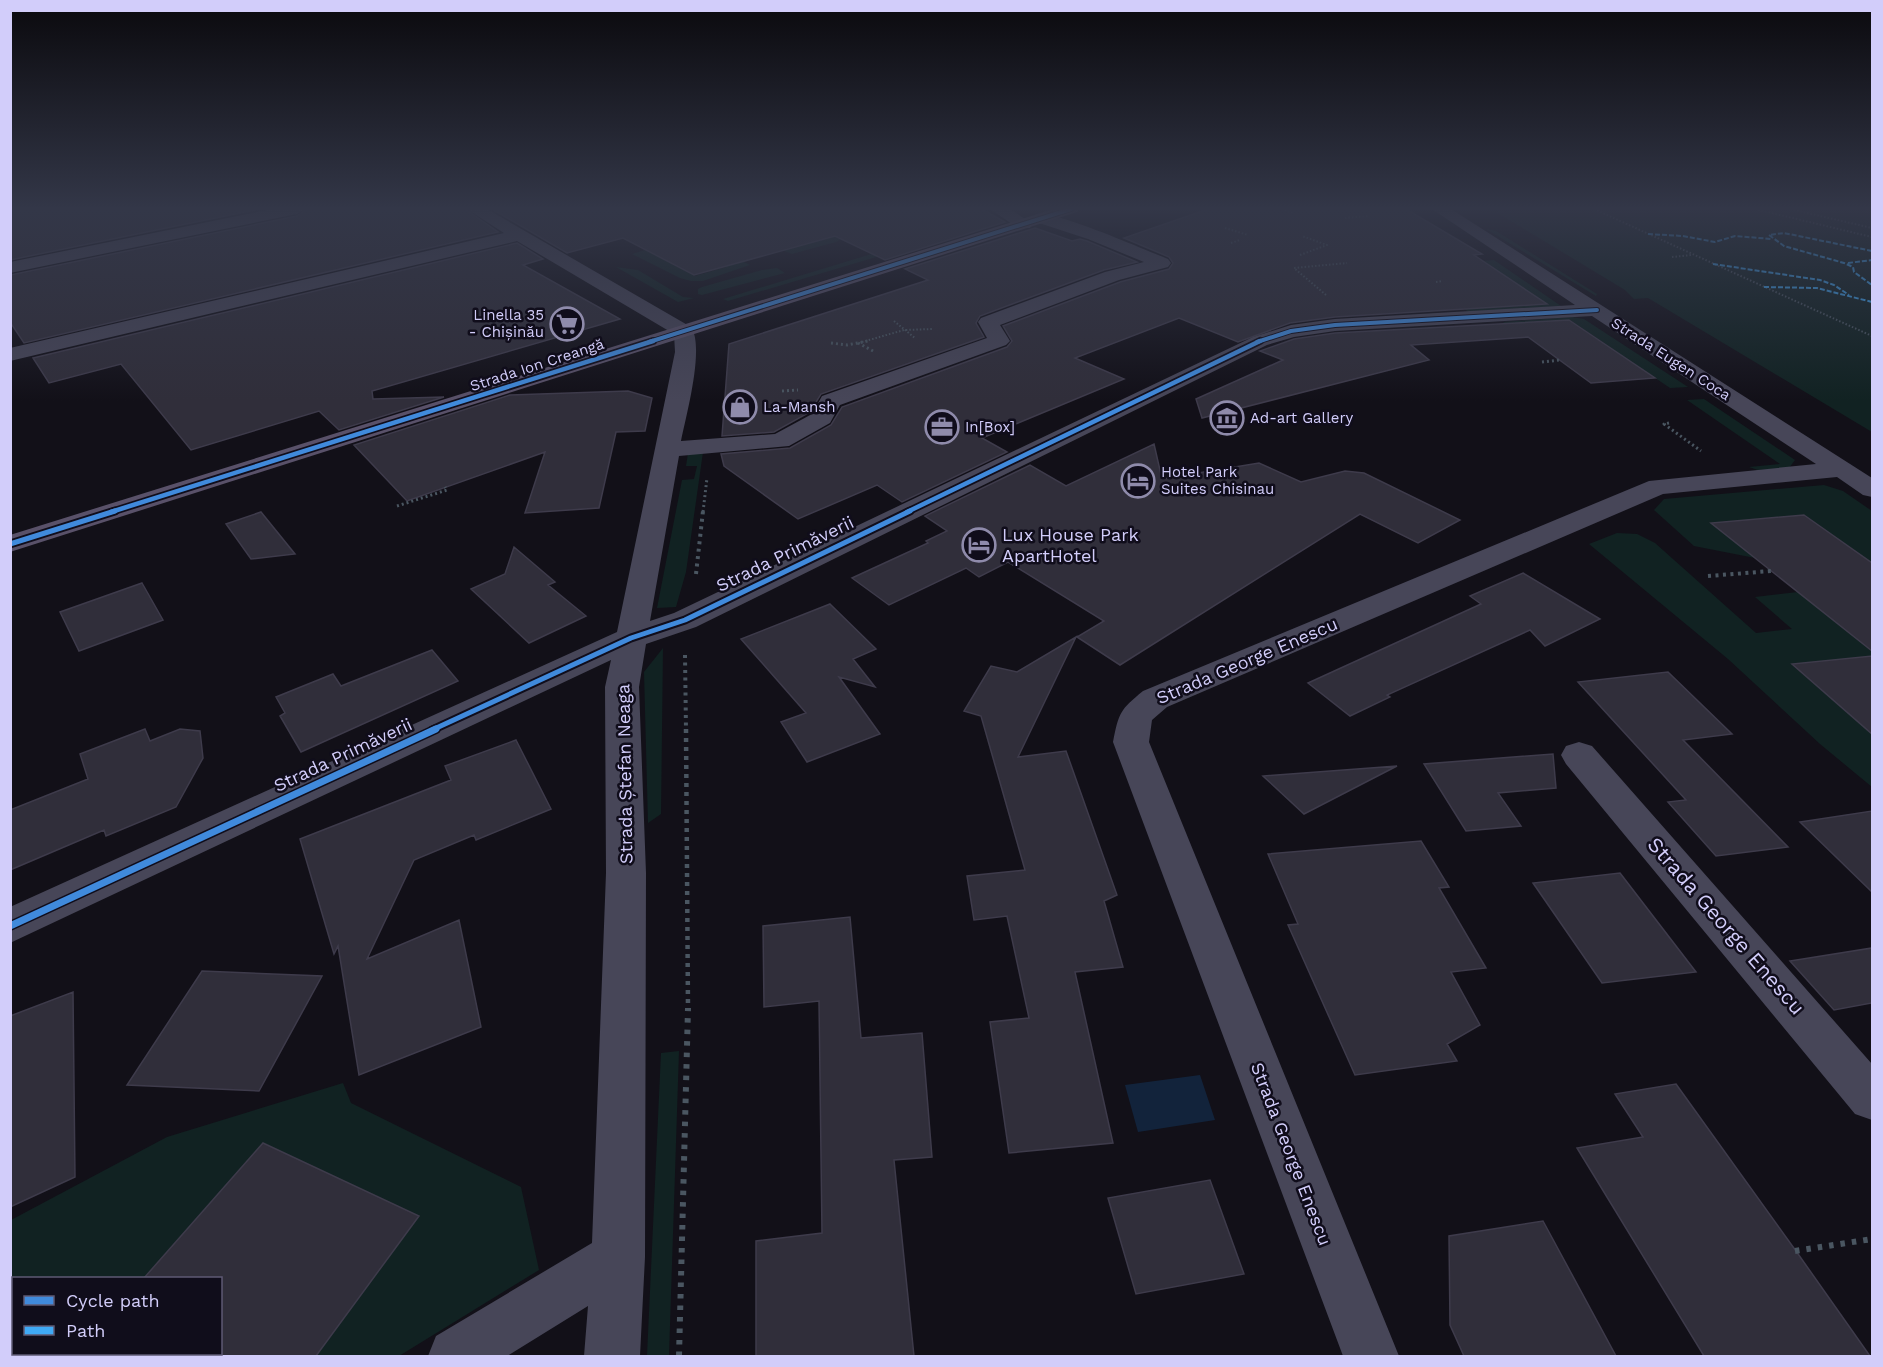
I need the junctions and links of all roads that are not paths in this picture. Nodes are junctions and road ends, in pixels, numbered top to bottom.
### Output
1 (359, 273) edge
2 (584, 273) edge
3 (869, 273) edge
4 (1124, 273) edge
5 (1539, 273) edge
6 (1597, 310) junction
7 (684, 331) junction
8 (10, 355) edge
9 (669, 449) junction
10 (1843, 470) junction
11 (1872, 489) edge
12 (10, 544) edge
13 (631, 638) junction
14 (1580, 755) dead end
15 (10, 926) edge
16 (1872, 1098) edge
17 (618, 1257) junction
18 (456, 1356) edge
19 (612, 1356) edge
20 (1371, 1356) edge

1 - 8 street
2 - 7 street
3 - 7 main road, Strada Ion Creangă
4 - 9 street
5 - 6 street, Strada Eugen Coca
6 - 10 street, Strada Eugen Coca
6 - 13 street, Strada Primăverii
7 - 9 street, Strada Ștefan Neaga
7 - 12 main road, Strada Ion Creangă
9 - 13 street, Strada Ștefan Neaga
10 - 11 street, Strada Eugen Coca
10 - 20 street, Strada George Enescu
13 - 15 street, Strada Primăverii
13 - 17 street, Strada Ștefan Neaga
14 - 16 street, Strada George Enescu
17 - 18 street
17 - 19 street, Strada Ștefan Neaga

